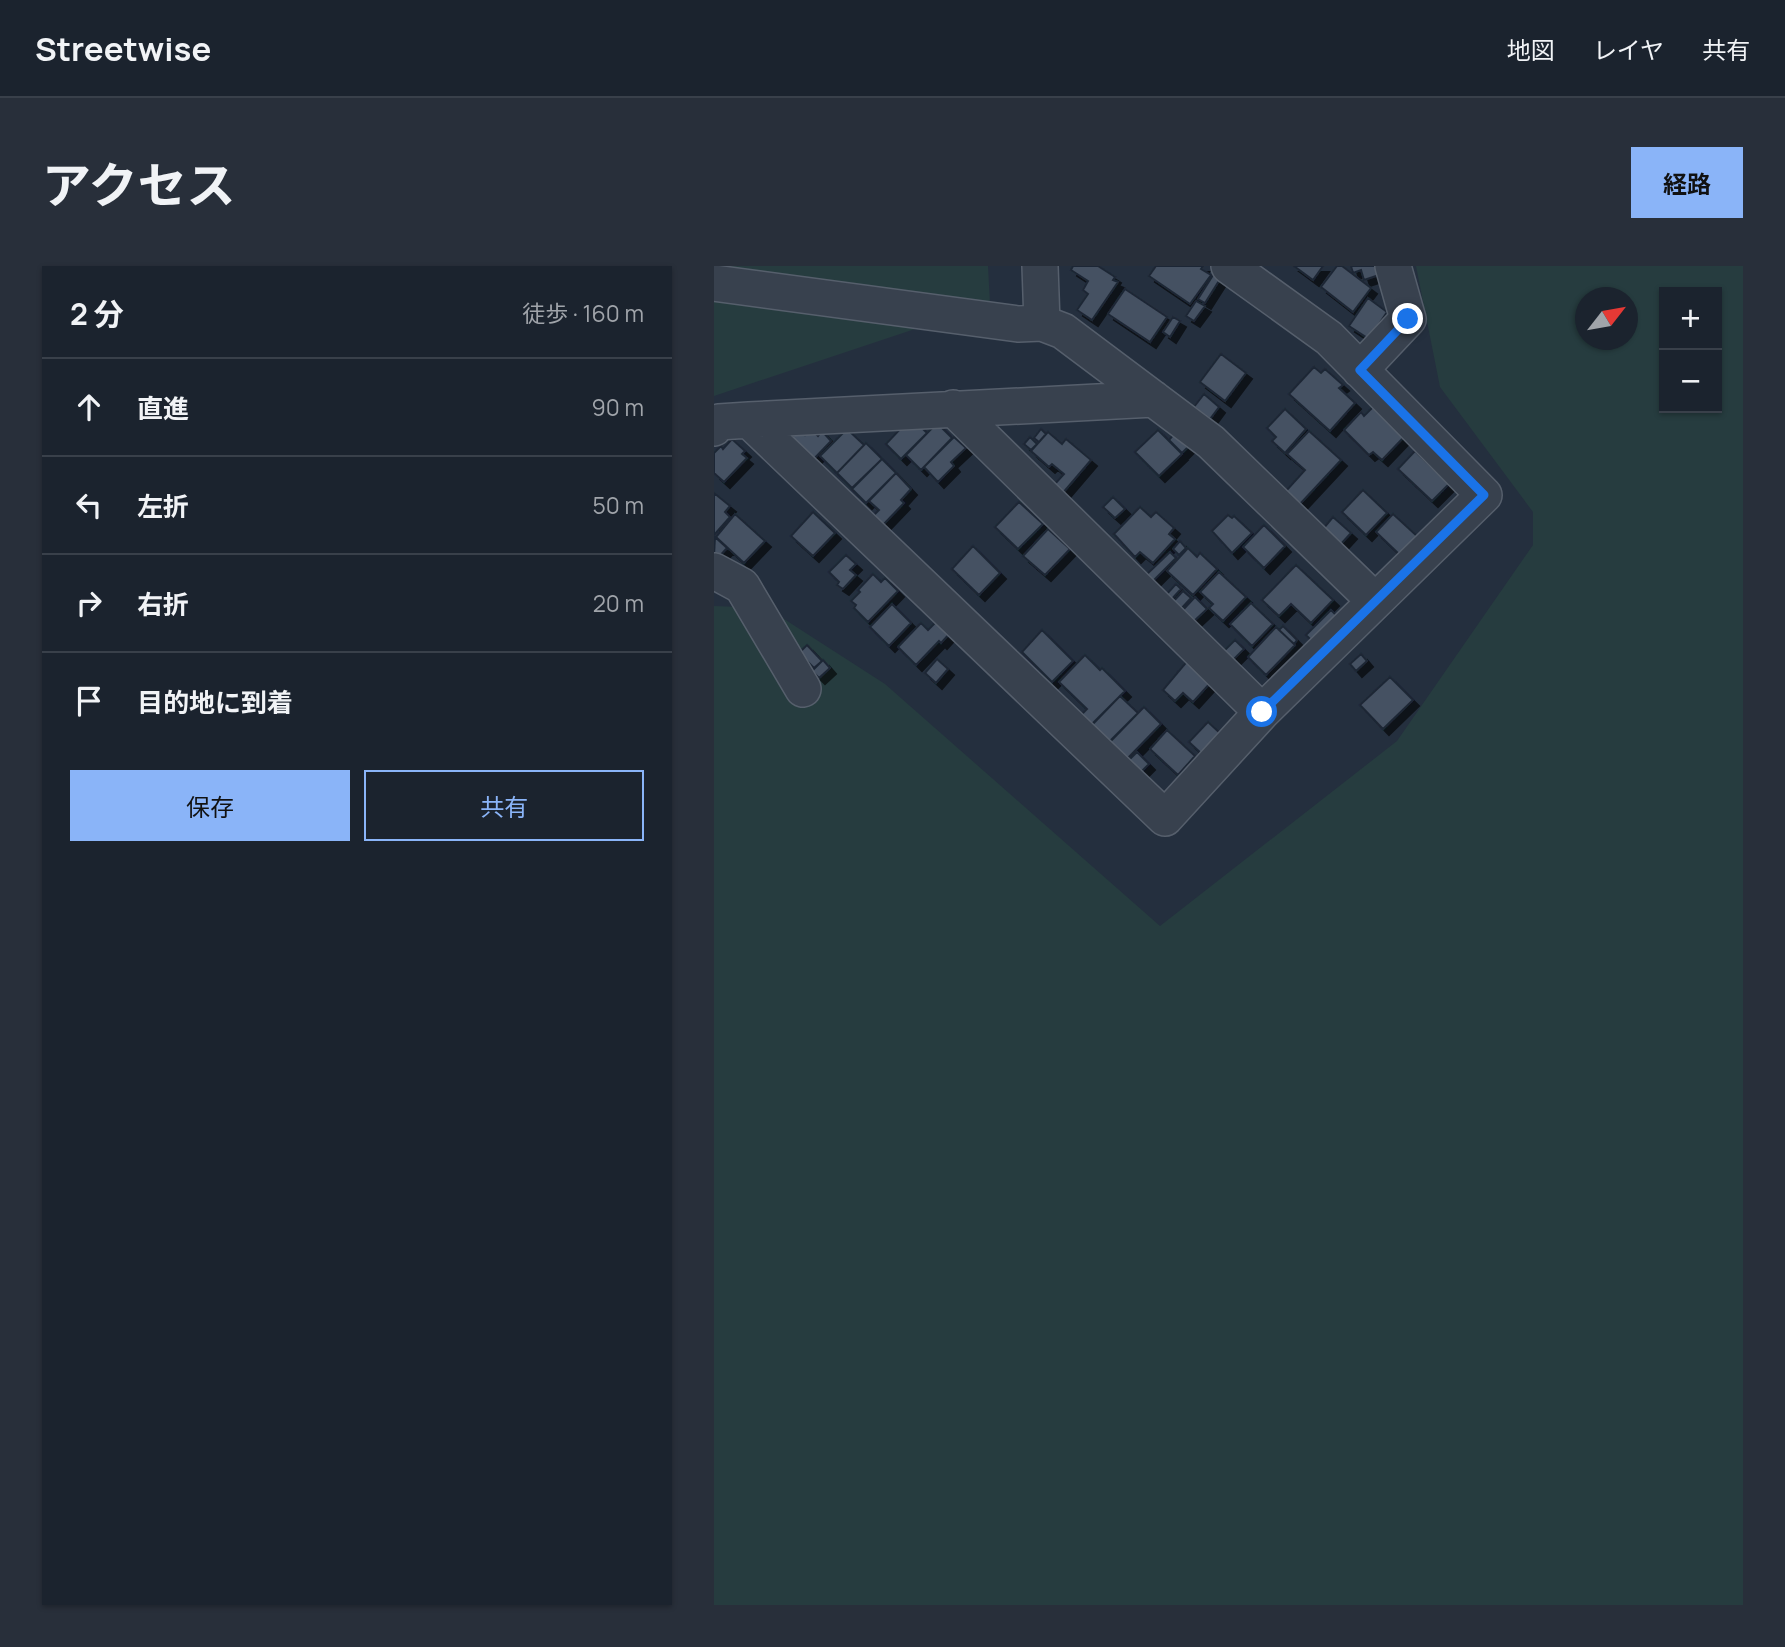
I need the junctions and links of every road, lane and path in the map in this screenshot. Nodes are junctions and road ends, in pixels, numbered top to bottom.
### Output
1 (1040, 266) edge
2 (1229, 266) edge
3 (1393, 266) edge
4 (714, 283) edge
5 (1042, 323) junction
6 (1360, 370) junction
7 (1154, 398) junction
8 (953, 408) junction
9 (749, 420) junction
10 (714, 428) edge
11 (714, 571) edge
12 (1375, 601) junction
13 (803, 689) dead end
14 (1262, 712) junction

1 - 5 street
2 - 6 street
3 - 6 street
4 - 5 street
5 - 7 street
6 - 12 street
7 - 8 street
7 - 12 street
8 - 9 street
8 - 14 street
9 - 10 street
9 - 14 street
11 - 13 street
12 - 14 street

